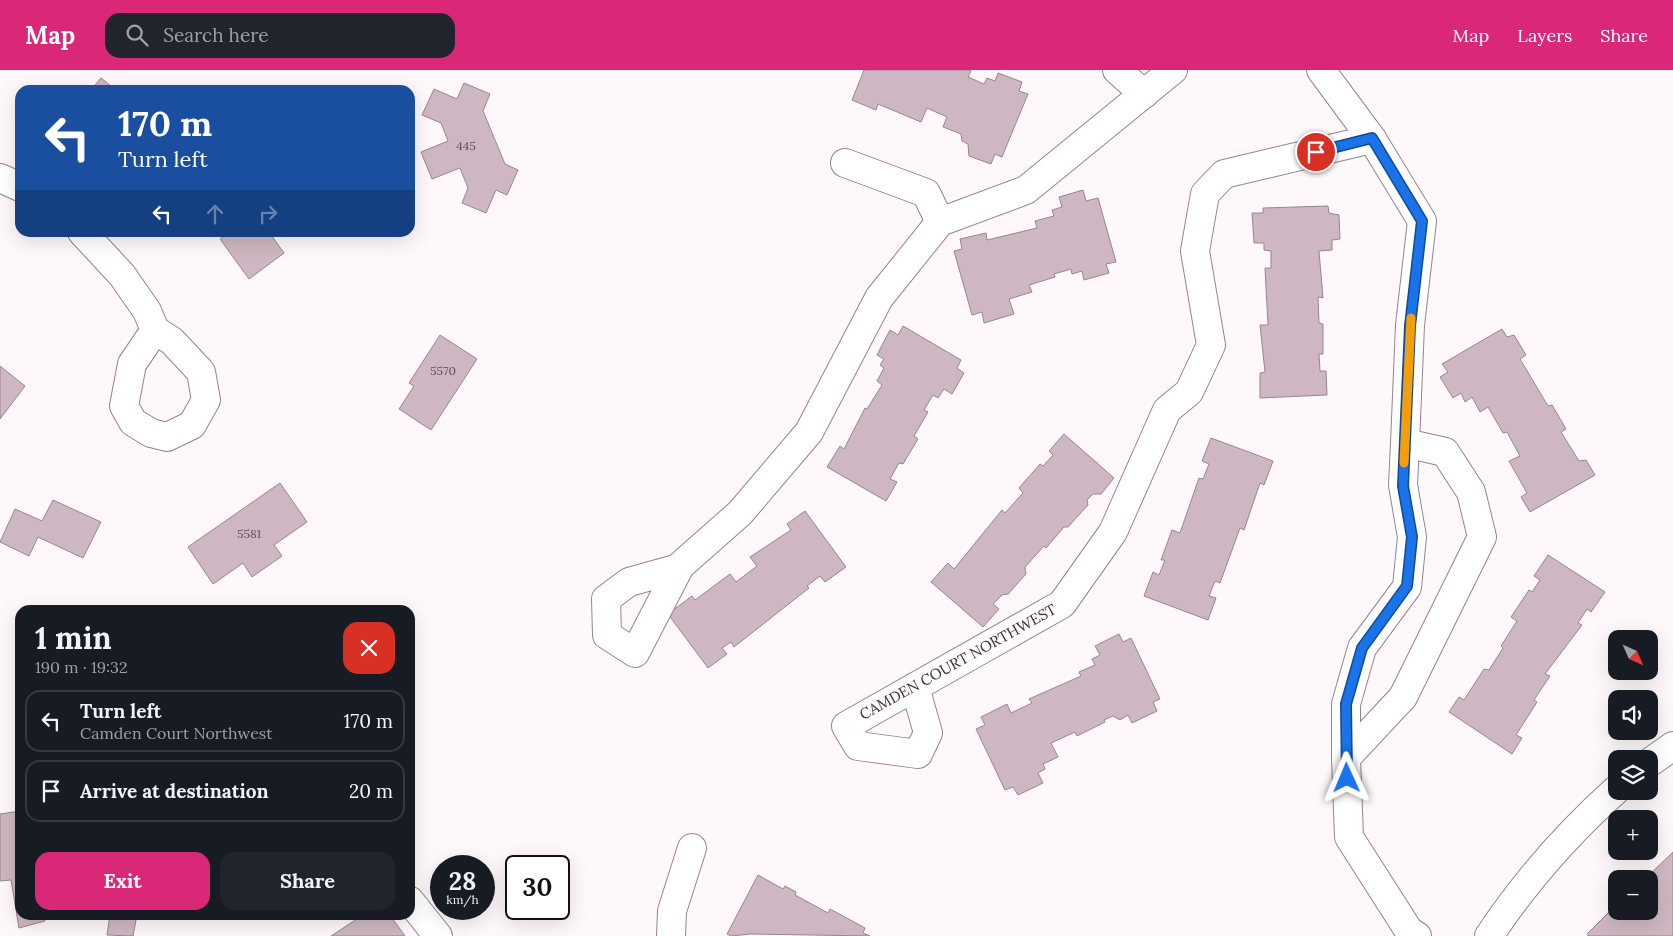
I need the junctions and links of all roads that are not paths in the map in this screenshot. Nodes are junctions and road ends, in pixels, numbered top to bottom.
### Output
1 (1117, 70) edge
2 (1173, 70) edge
3 (1321, 70) edge
4 (1144, 94) junction
5 (1372, 138) junction
6 (845, 163) dead end
7 (0, 178) edge
8 (15, 185) edge
9 (940, 222) junction
10 (87, 237) edge
11 (155, 330) dead end
12 (1405, 443) junction
13 (679, 568) dead end
14 (915, 687) junction
15 (1673, 746) edge
16 (1658, 757) edge
17 (1346, 758) junction
18 (1608, 797) edge
19 (692, 848) dead end
20 (415, 907) edge
21 (438, 936) edge
22 (671, 936) edge
23 (1417, 936) edge
24 (1489, 936) edge

1 - 4 street
2 - 4 street
3 - 5 street
4 - 9 street
5 - 12 street
5 - 14 street, CAMDEN COURT NORTHWEST
6 - 9 street
7 - 8 street
9 - 13 street
10 - 11 street
12 - 17 street
12 - 17 street
14 - 14 street, CAMDEN COURT NORTHWEST
15 - 16 street
17 - 23 street
18 - 24 street
19 - 22 street
20 - 21 street

